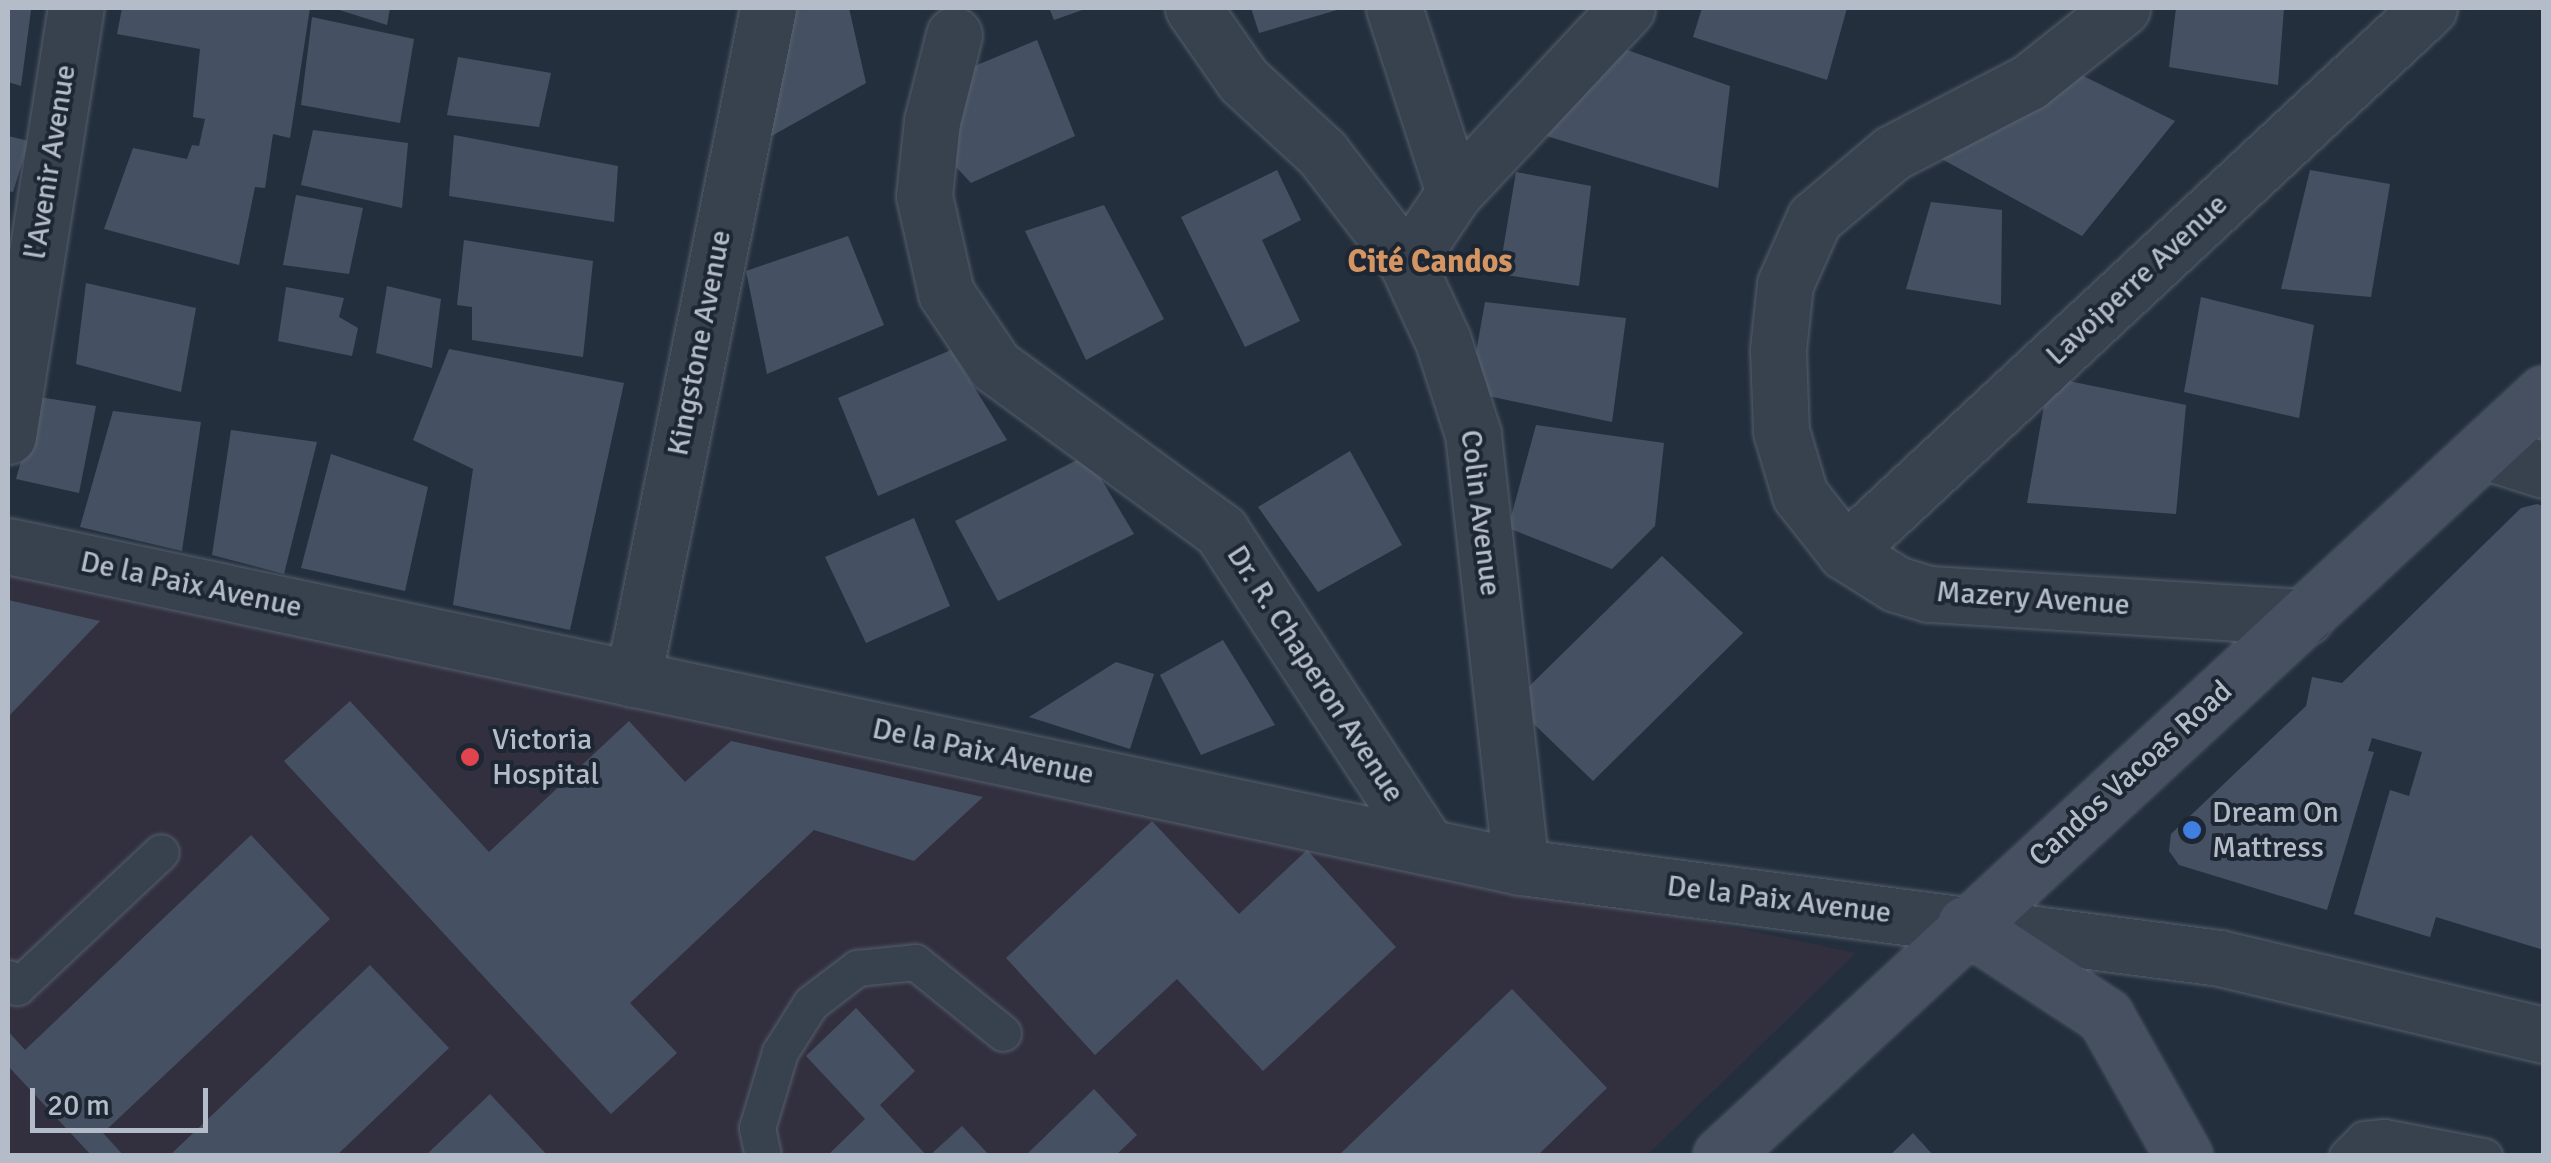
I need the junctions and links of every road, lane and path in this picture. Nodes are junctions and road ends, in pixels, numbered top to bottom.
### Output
1 (76, 8) edge
2 (768, 8) edge
3 (1193, 8) edge
4 (1394, 8) edge
5 (1627, 8) edge
6 (2122, 8) edge
7 (2430, 8) edge
8 (954, 36) dead end
9 (1454, 193) junction
10 (1407, 263) junction
11 (2544, 394) edge
12 (8, 436) edge
13 (2484, 452) junction
14 (2544, 470) edge
15 (8, 546) edge
16 (1845, 552) junction
17 (2305, 618) junction
18 (633, 679) junction
19 (1426, 844) junction
20 (161, 852) dead end
21 (1521, 867) junction
22 (1964, 924) junction
23 (8, 978) edge
24 (1003, 1033) dead end
25 (2544, 1035) edge
26 (762, 1156) edge
27 (1721, 1156) edge
28 (2184, 1156) edge
29 (2347, 1156) edge
30 (2484, 1156) edge

1 - 12 street, l'Avenir Avenue
2 - 18 street, Kingstone Avenue
3 - 10 street, Colin Avenue
4 - 9 street
5 - 9 street
6 - 16 street, Mazery Avenue
7 - 16 street, Lavoiperre Avenue
8 - 19 street, Dr. R. Chaperon Avenue
9 - 10 street
10 - 21 street, Colin Avenue
11 - 13 main road, Candos Vacoas Road
13 - 14 street
13 - 17 main road, Candos Vacoas Road
15 - 18 street, De la Paix Avenue
16 - 17 street, Mazery Avenue
17 - 22 main road, Candos Vacoas Road
18 - 19 street, De la Paix Avenue
19 - 21 street, De la Paix Avenue
20 - 23 lane
21 - 22 street, De la Paix Avenue
22 - 25 street, De la Paix Avenue
22 - 27 main road, Candos Vacoas Road
22 - 28 main road
24 - 26 lane
29 - 30 lane

